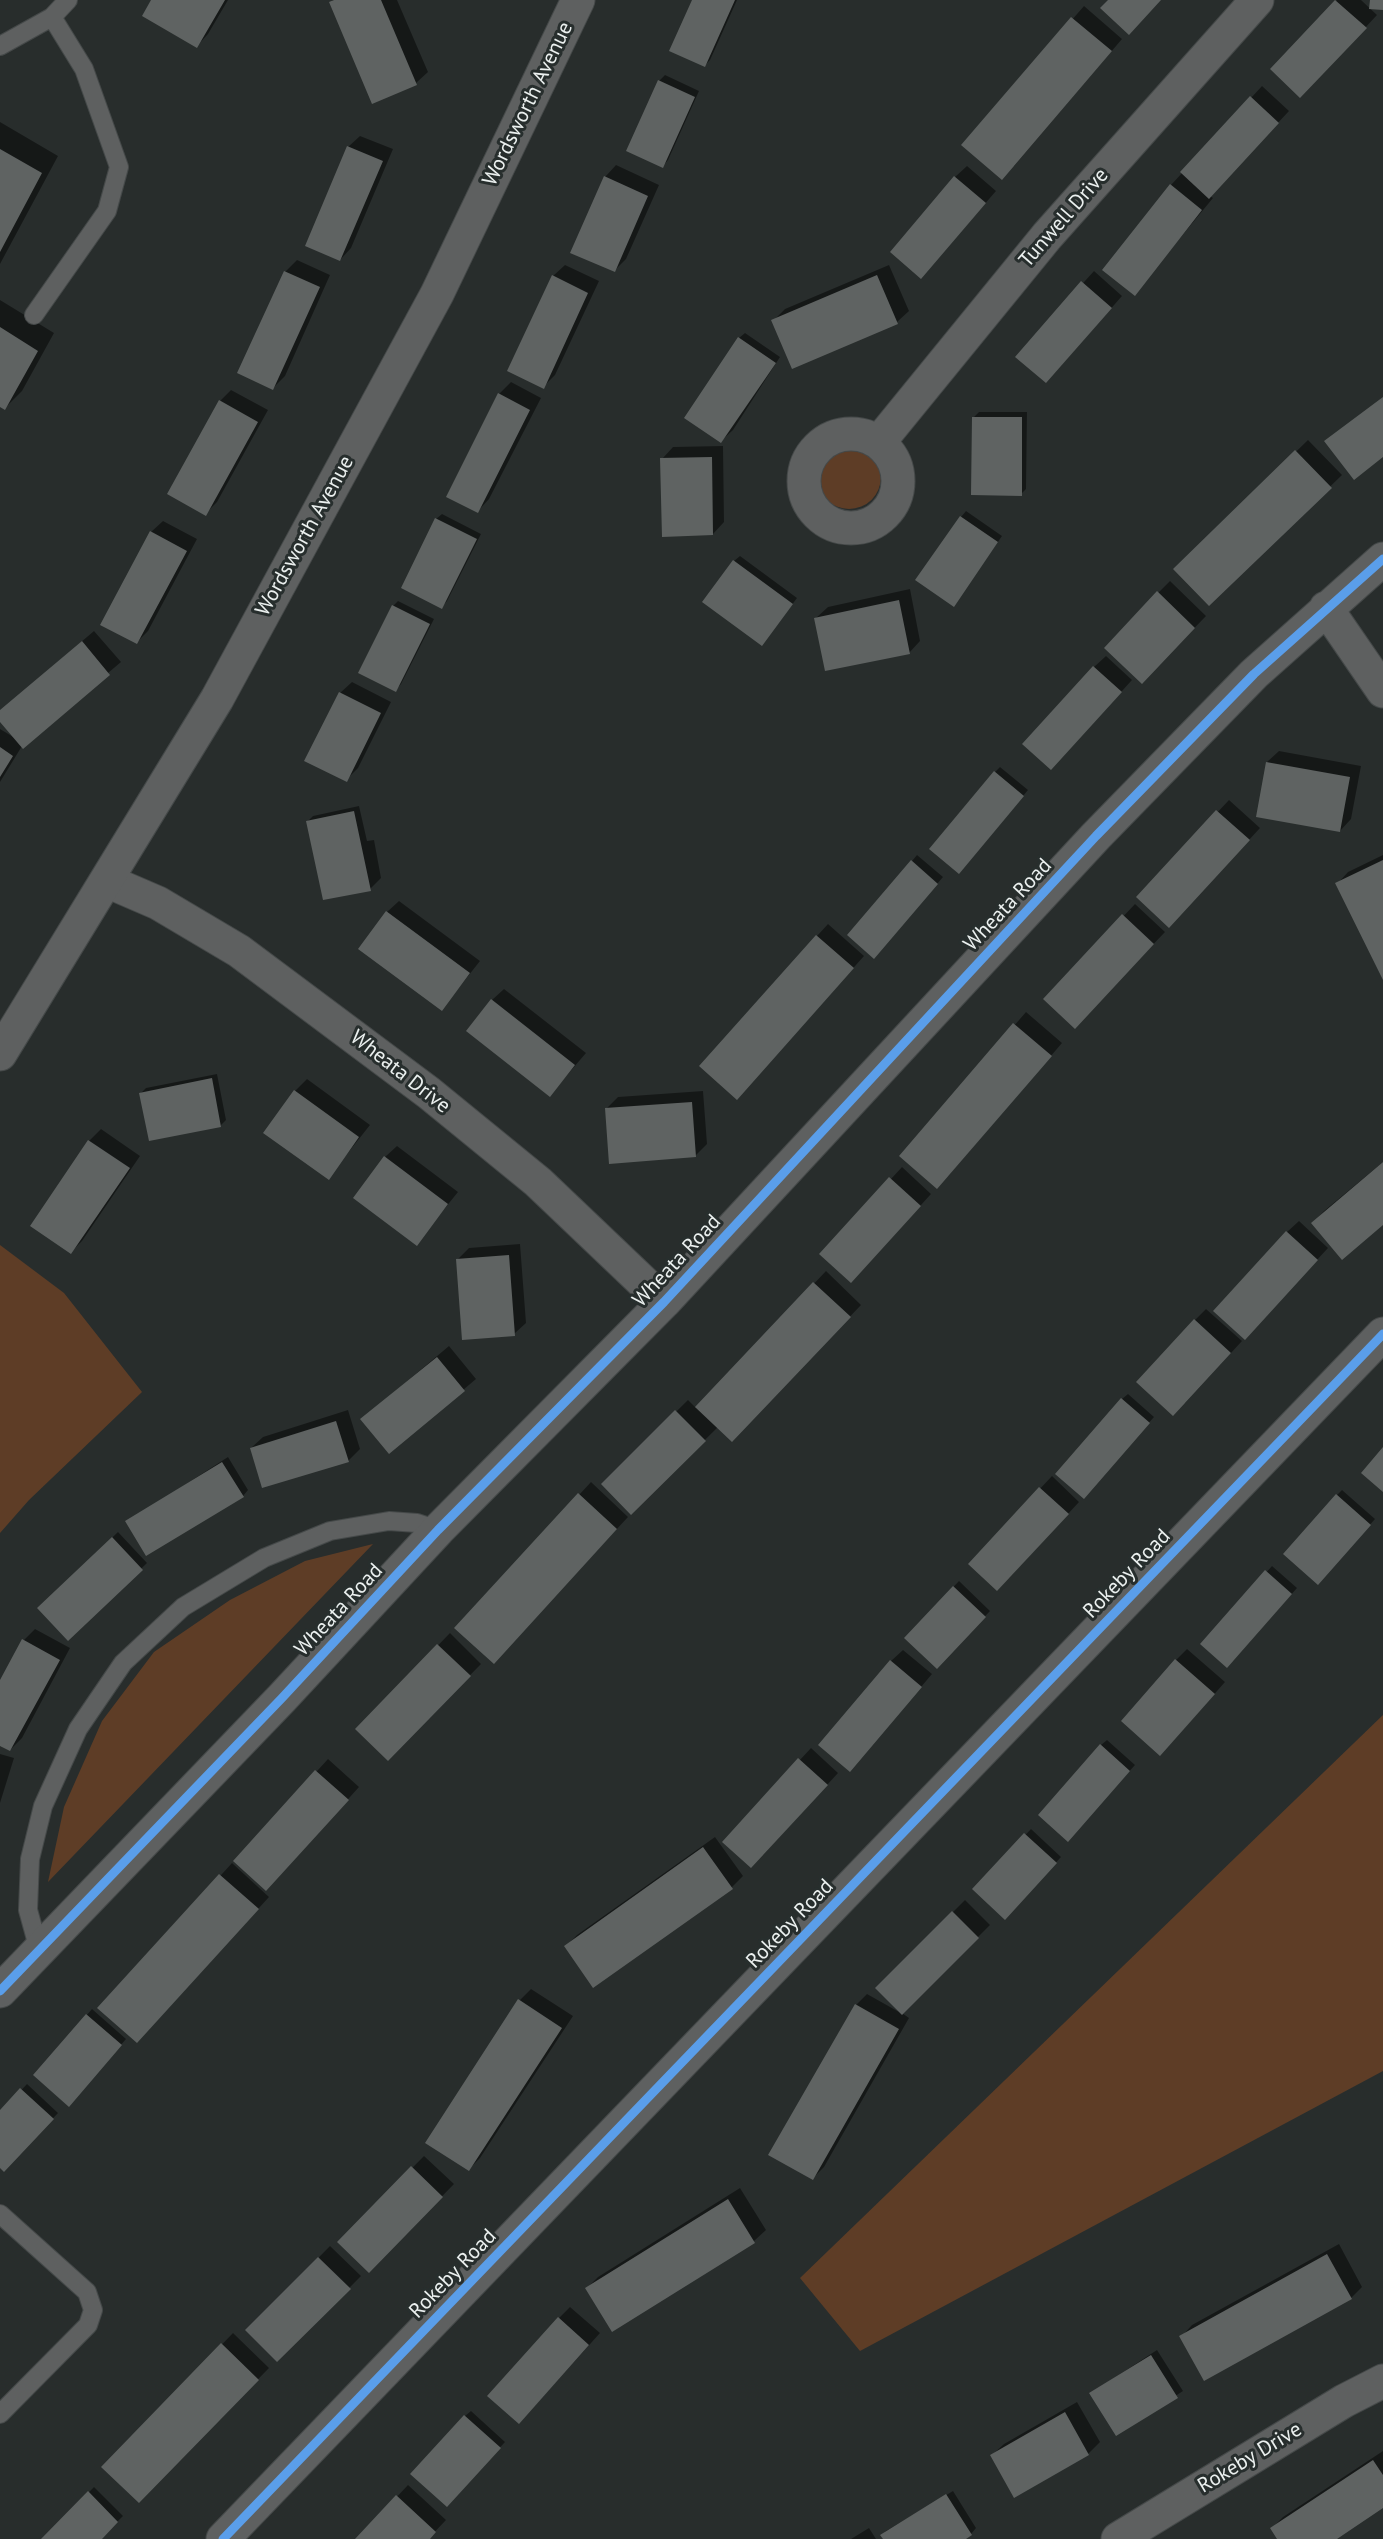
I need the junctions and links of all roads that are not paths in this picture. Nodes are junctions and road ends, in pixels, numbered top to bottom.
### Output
1 (68, 0) edge
2 (578, 0) edge
3 (1257, 0) edge
4 (52, 17) junction
5 (0, 46) edge
6 (34, 315) dead end
7 (879, 442) dead end
8 (1383, 559) edge
9 (1326, 608) junction
10 (1383, 691) edge
11 (107, 881) junction
12 (0, 1054) edge
13 (664, 1302) junction
14 (1383, 1334) edge
15 (438, 1530) junction
16 (39, 1950) junction
17 (0, 1991) edge
18 (0, 2214) edge
19 (1383, 2380) edge
20 (0, 2414) edge
21 (223, 2539) edge
22 (1118, 2539) edge

1 - 4 lane
2 - 11 street, Wordsworth Avenue
3 - 7 street, Tunwell Drive
4 - 5 lane
4 - 6 lane
8 - 9 street, Wheata Road
9 - 10 street
9 - 13 street, Wheata Road
11 - 12 street, Wordsworth Avenue
11 - 13 street, Wheata Drive
13 - 15 street, Wheata Road
14 - 21 street, Rokeby Road
15 - 16 street, Wheata Road
15 - 16 lane
16 - 17 street, Wheata Road
18 - 20 lane
19 - 22 street, Rokeby Drive

